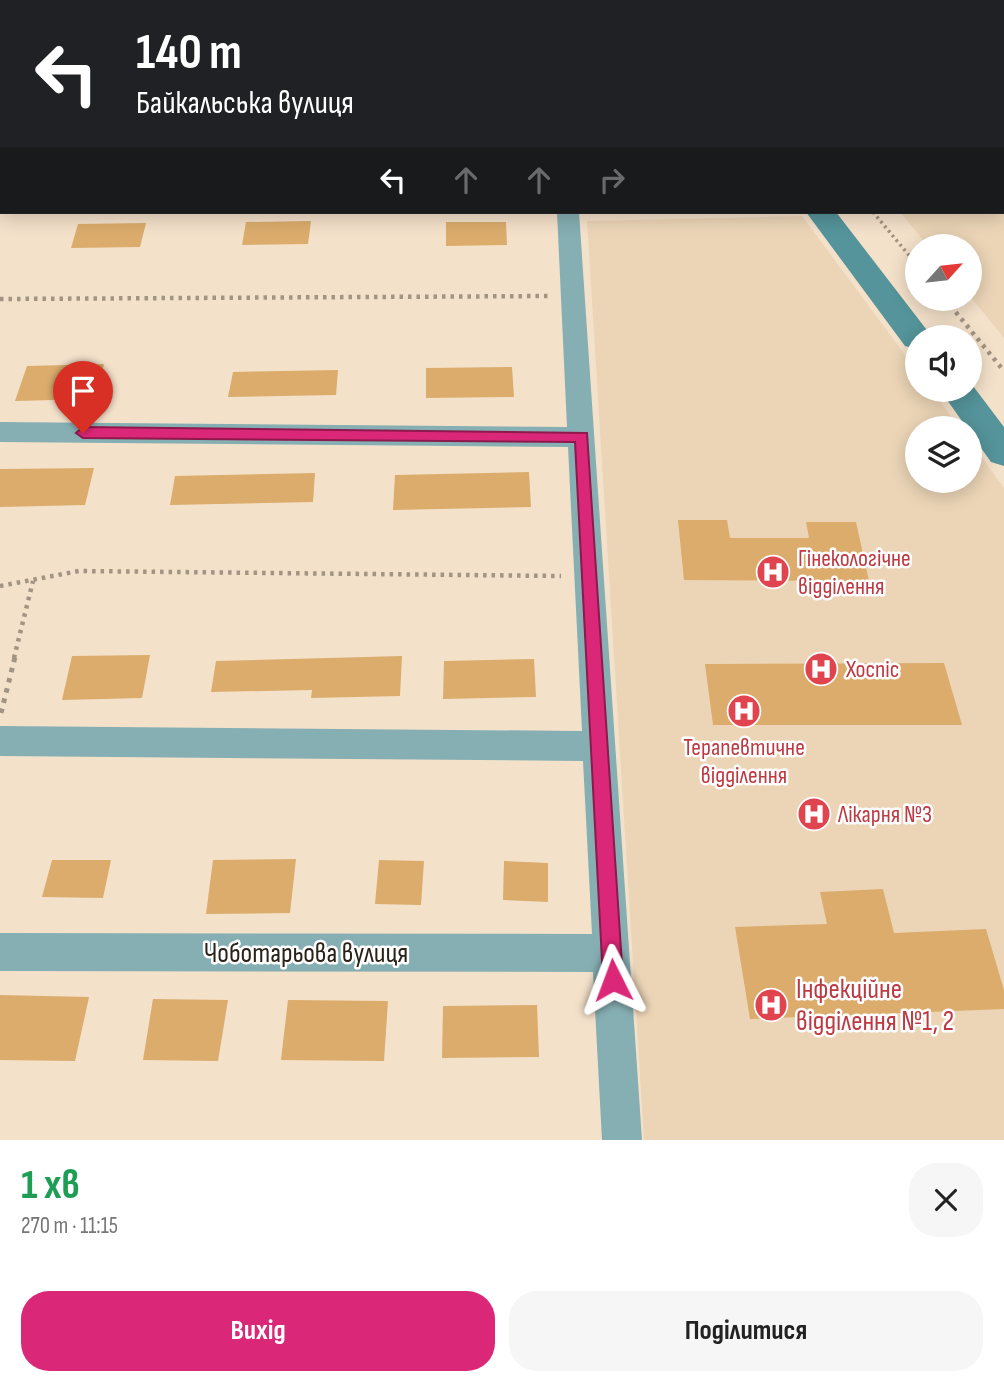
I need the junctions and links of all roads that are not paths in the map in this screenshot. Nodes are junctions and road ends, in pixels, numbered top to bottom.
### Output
1 (568, 214) edge
2 (823, 214) edge
3 (907, 325) edge
4 (966, 402) edge
5 (0, 432) edge
6 (582, 437) junction
7 (1004, 453) edge
8 (0, 741) edge
9 (599, 746) junction
10 (0, 952) edge
11 (611, 953) junction
12 (622, 1140) edge

1 - 6 street
2 - 3 main road
4 - 7 main road
5 - 6 street
6 - 9 street
8 - 9 street
9 - 11 street
10 - 11 street, Чоботарьова вулиця
11 - 12 street

